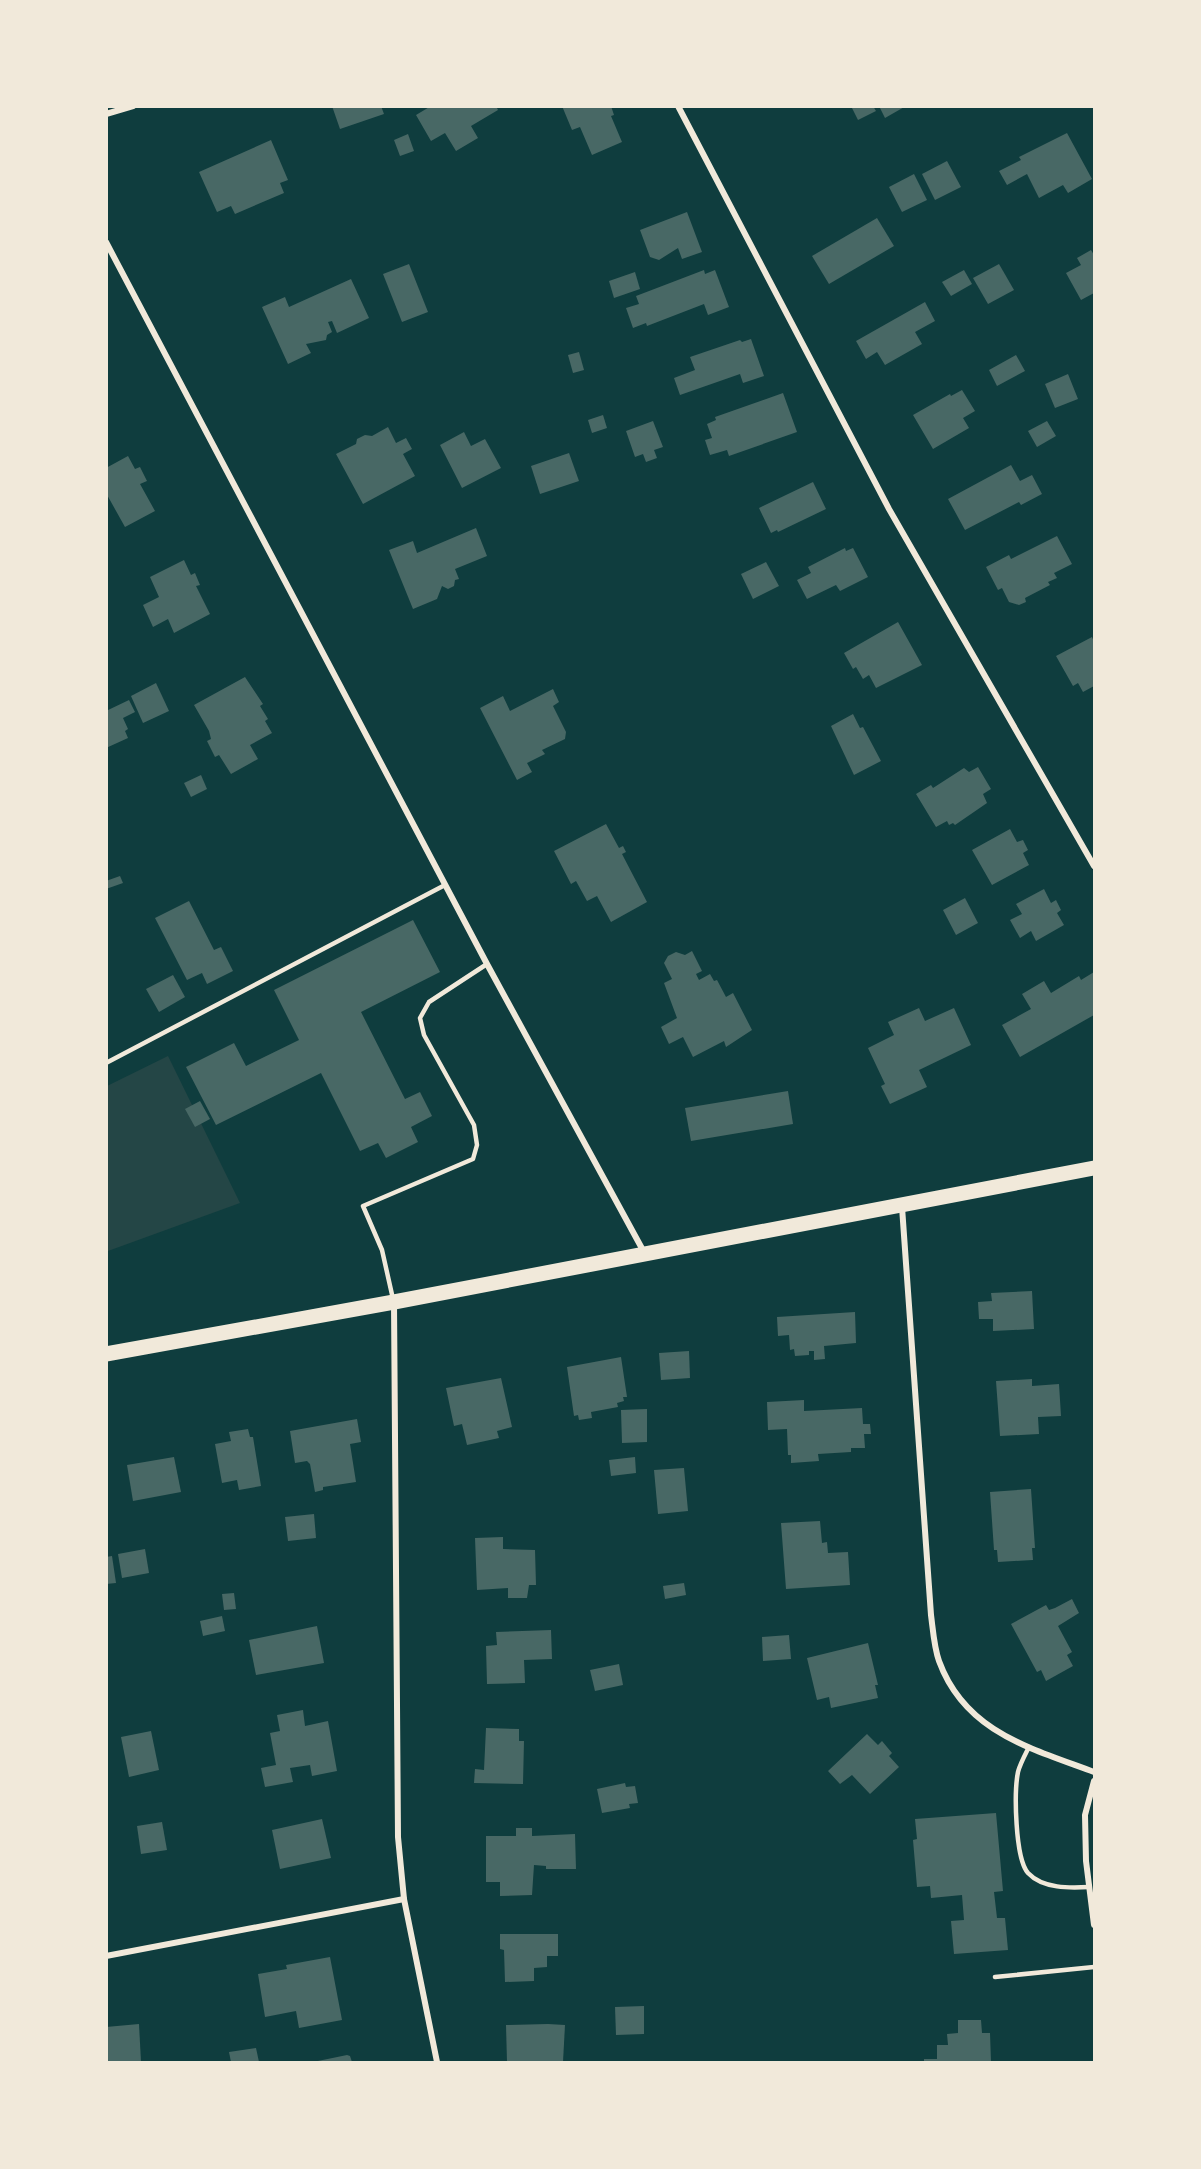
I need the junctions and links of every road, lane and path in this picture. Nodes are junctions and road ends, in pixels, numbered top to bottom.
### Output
1 (133, 106) edge
2 (678, 106) edge
3 (106, 114) edge
4 (106, 242) edge
5 (1095, 866) edge
6 (445, 885) junction
7 (486, 964) junction
8 (106, 1063) edge
9 (1095, 1168) edge
10 (902, 1203) junction
11 (646, 1254) junction
12 (394, 1302) junction
13 (106, 1354) edge
14 (1029, 1747) junction
15 (1095, 1772) edge
16 (1095, 1781) edge
17 (1089, 1887) junction
18 (404, 1899) junction
19 (1095, 1925) edge
20 (106, 1956) edge
21 (1095, 1967) edge
22 (995, 1977) dead end
23 (437, 2062) edge

1 - 3 street
2 - 5 street
4 - 6 street
6 - 7 street
6 - 8 lane
7 - 11 street
7 - 12 lane
9 - 10 main road
10 - 11 main road
10 - 14 street
11 - 12 main road
12 - 13 main road
12 - 18 street
14 - 15 street
14 - 17 lane
16 - 17 street
17 - 19 street
18 - 20 street
18 - 23 street
21 - 22 lane

